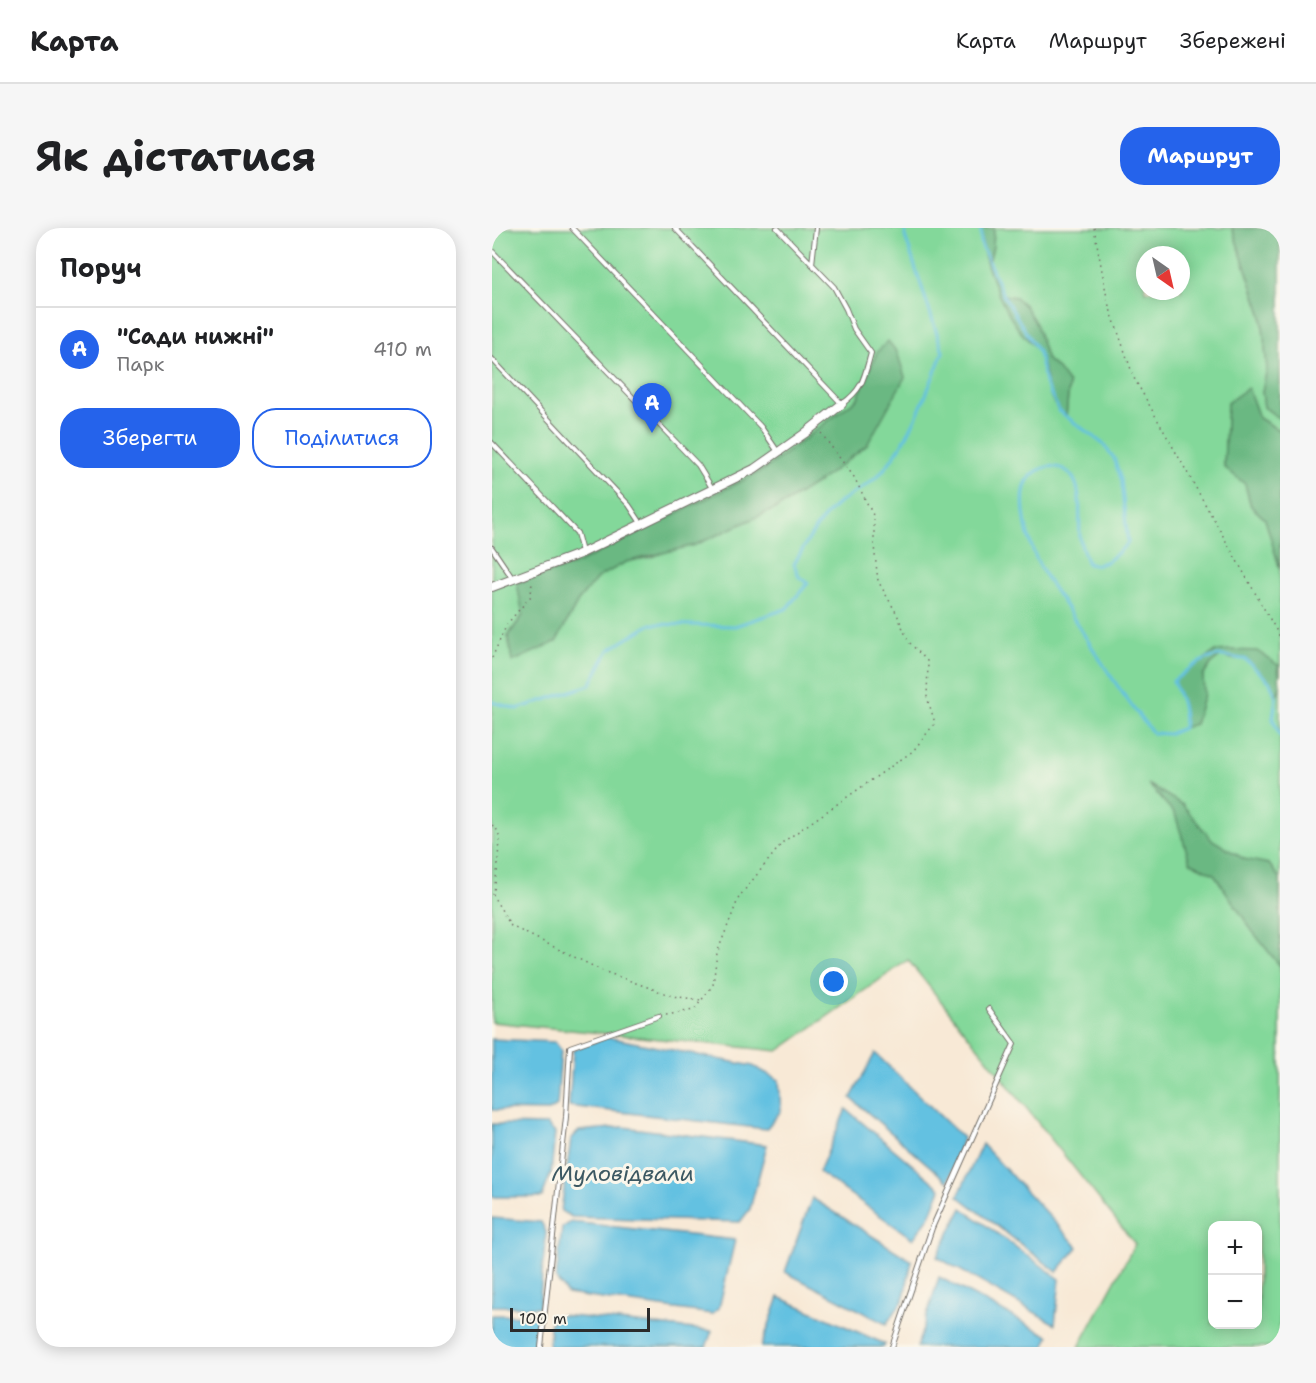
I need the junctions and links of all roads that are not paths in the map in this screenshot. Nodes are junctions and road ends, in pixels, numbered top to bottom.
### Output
1 (572, 228) edge
2 (675, 228) edge
3 (777, 228) edge
4 (816, 228) edge
5 (492, 251) edge
6 (812, 264) junction
7 (492, 359) edge
8 (842, 404) junction
9 (492, 443) edge
10 (778, 452) junction
11 (713, 489) junction
12 (642, 525) junction
13 (492, 548) edge
14 (582, 553) junction
15 (513, 579) junction
16 (492, 586) edge
17 (989, 1009) dead end
18 (659, 1016) road end
19 (541, 1347) edge
20 (892, 1347) edge

1 - 10 lane
2 - 8 lane
3 - 6 lane
4 - 6 lane
5 - 11 lane
6 - 8 lane
7 - 12 lane
8 - 10 street
9 - 14 lane
10 - 11 street
11 - 12 street
12 - 14 street
13 - 15 lane
14 - 15 street
15 - 16 street
17 - 20 lane
18 - 19 lane

